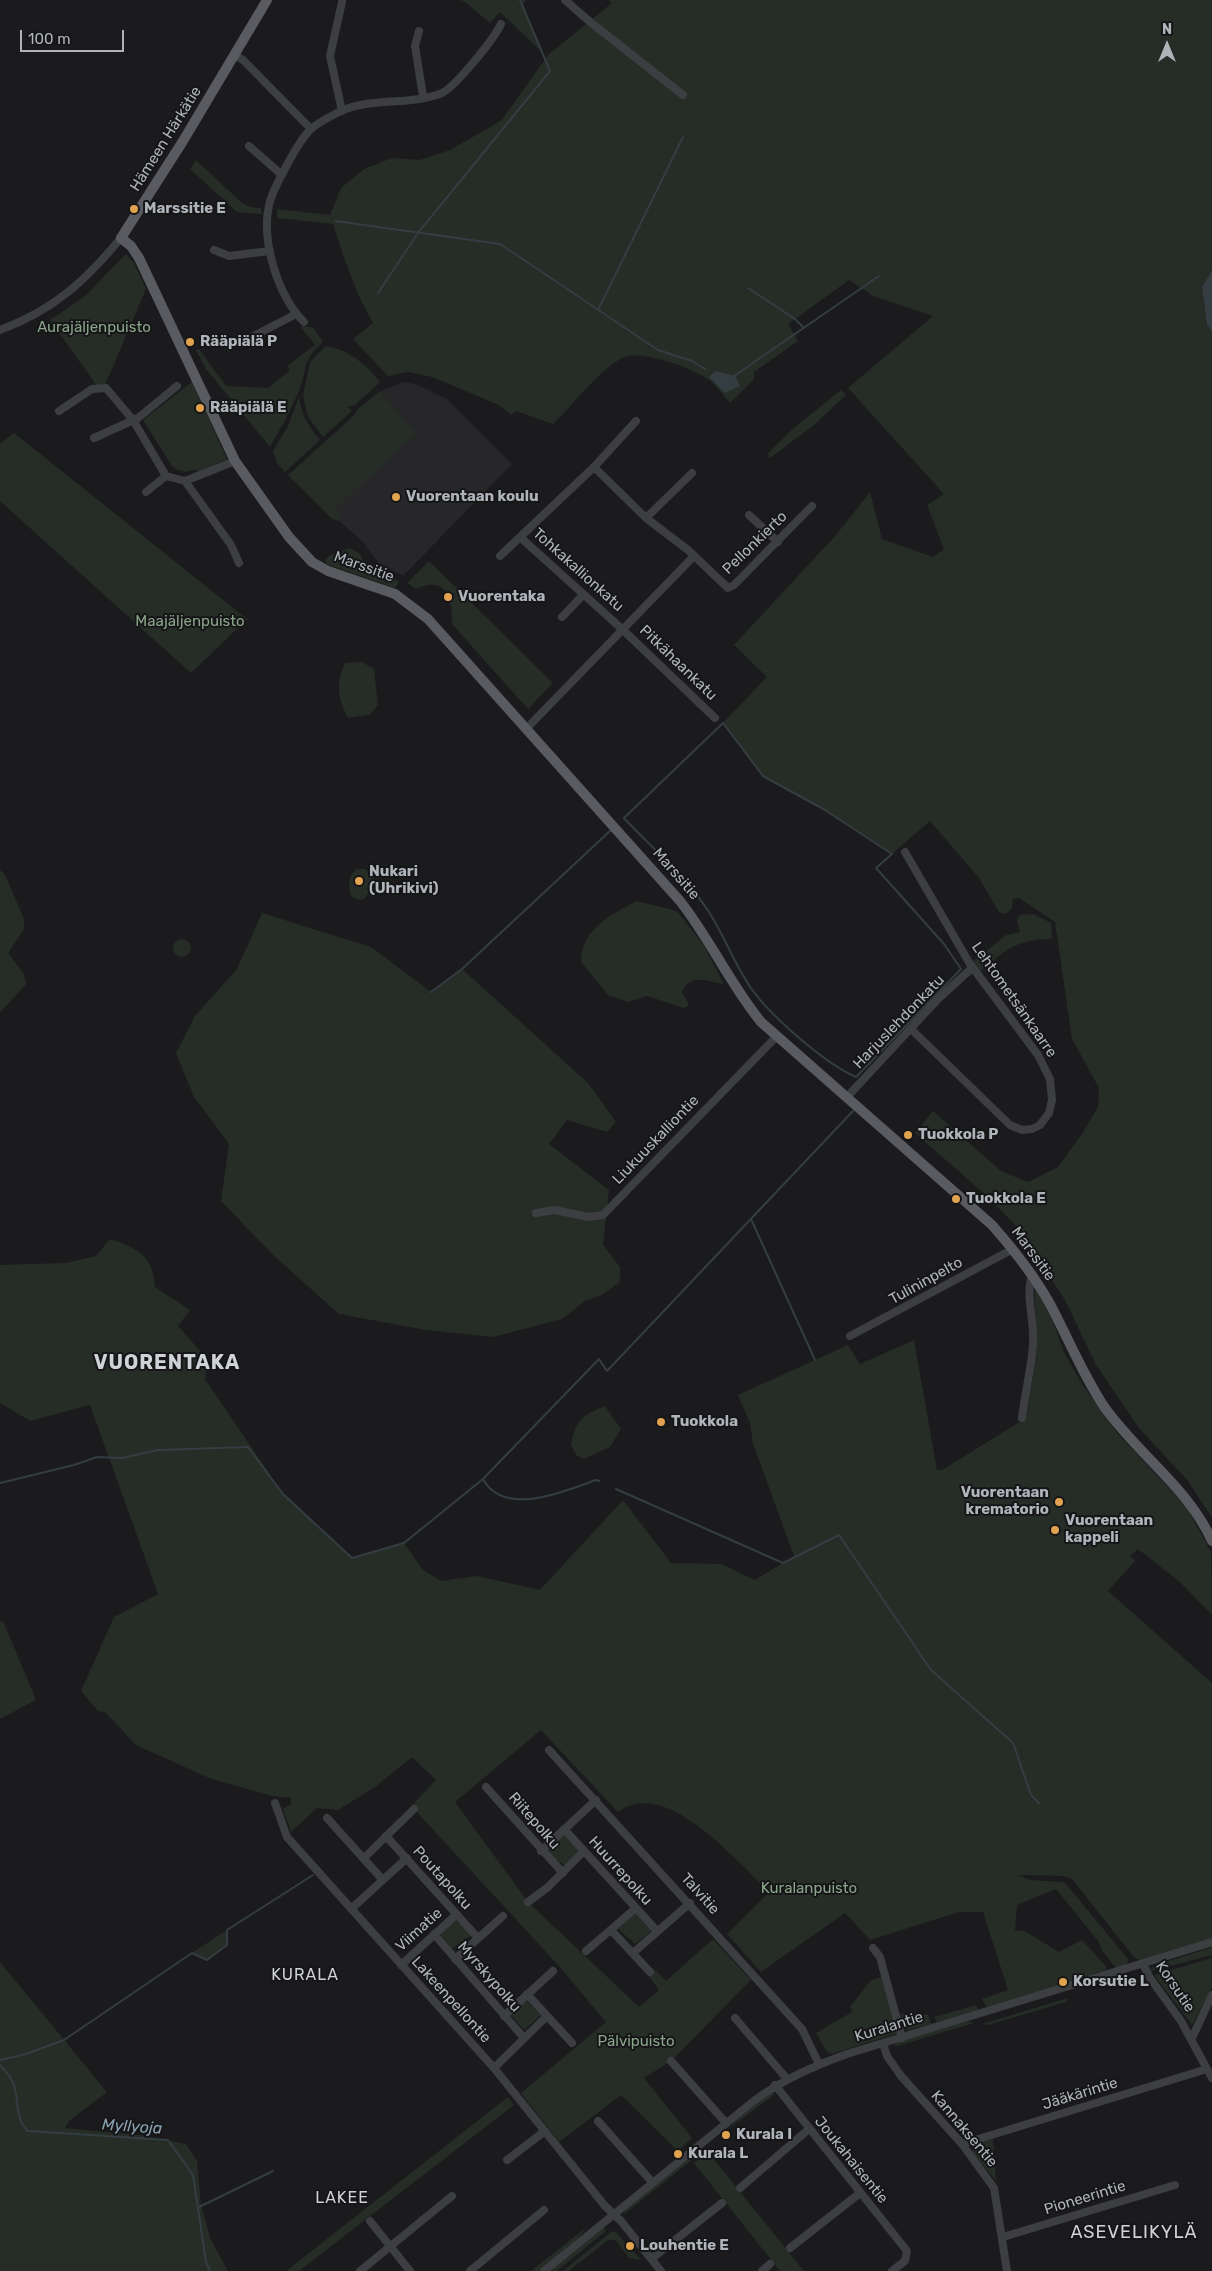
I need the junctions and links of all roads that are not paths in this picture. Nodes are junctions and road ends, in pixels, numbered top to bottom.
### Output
1 (267, 0) edge
2 (565, 0) edge
3 (342, 2) dead end
4 (501, 24) dead end
5 (419, 31) dead end
6 (235, 55) junction
7 (683, 95) dead end
8 (423, 96) junction
9 (342, 111) junction
10 (311, 129) junction
11 (249, 146) dead end
12 (282, 175) junction
13 (121, 238) junction
14 (214, 250) dead end
15 (270, 251) junction
16 (296, 314) junction
17 (304, 322) dead end
18 (0, 330) edge
19 (248, 339) dead end
20 (177, 386) dead end
21 (59, 411) dead end
22 (134, 420) junction
23 (636, 421) dead end
24 (94, 438) dead end
25 (235, 461) junction
26 (594, 467) junction
27 (692, 473) dead end
28 (166, 476) junction
29 (185, 481) junction
30 (146, 492) dead end
31 (812, 506) dead end
32 (749, 514) dead end
33 (646, 518) junction
34 (520, 537) junction
35 (778, 542) junction
36 (500, 556) dead end
37 (694, 556) junction
38 (238, 562) dead end
39 (583, 594) junction
40 (562, 618) dead end
41 (622, 629) junction
42 (715, 718) dead end
43 (527, 728) junction
44 (905, 852) dead end
45 (972, 968) junction
46 (912, 1030) junction
47 (776, 1037) junction
48 (847, 1097) junction
49 (536, 1213) dead end
50 (1014, 1249) junction
51 (1032, 1275) junction
52 (850, 1336) dead end
53 (1022, 1418) dead end
54 (1212, 1541) edge
55 (550, 1750) dead end
56 (486, 1787) dead end
57 (596, 1800) junction
58 (275, 1803) dead end
59 (414, 1809) dead end
60 (327, 1818) dead end
61 (564, 1829) junction
62 (386, 1836) junction
63 (541, 1851) junction
64 (584, 1851) junction
65 (364, 1858) junction
66 (407, 1858) junction
67 (563, 1873) junction
68 (382, 1879) junction
69 (528, 1902) dead end
70 (690, 1903) junction
71 (636, 1908) junction
72 (351, 1909) junction
73 (456, 1915) junction
74 (503, 1916) dead end
75 (611, 1930) junction
76 (657, 1931) junction
77 (434, 1934) junction
78 (477, 1937) junction
79 (1212, 1942) edge
80 (873, 1948) dead end
81 (586, 1951) dead end
82 (633, 1953) junction
83 (455, 1959) junction
84 (1143, 1964) junction
85 (401, 1965) junction
86 (553, 1970) dead end
87 (650, 1972) dead end
88 (526, 1994) junction
89 (1212, 1995) edge
90 (504, 2016) junction
91 (547, 2016) junction
92 (735, 2018) dead end
93 (524, 2038) junction
94 (902, 2038) junction
95 (1192, 2038) junction
96 (572, 2043) dead end
97 (883, 2043) junction
98 (671, 2060) dead end
99 (818, 2064) junction
100 (494, 2068) junction
101 (1207, 2069) junction
102 (1212, 2078) edge
103 (787, 2079) junction
104 (775, 2085) junction
105 (598, 2121) dead end
106 (726, 2123) junction
107 (809, 2129) junction
108 (545, 2131) junction
109 (962, 2144) junction
110 (507, 2160) dead end
111 (652, 2182) junction
112 (1175, 2185) dead end
113 (740, 2188) dead end
114 (860, 2193) junction
115 (452, 2196) dead end
116 (722, 2203) dead end
117 (544, 2210) dead end
118 (613, 2214) junction
119 (370, 2221) dead end
120 (1004, 2237) junction
121 (390, 2246) junction
122 (790, 2248) dead end
123 (651, 2259) junction
124 (770, 2264) dead end
125 (360, 2271) edge
126 (410, 2271) edge
127 (470, 2271) edge
128 (544, 2271) edge
129 (661, 2271) edge
130 (762, 2271) edge
131 (892, 2271) edge
132 (1007, 2271) edge

1 - 6 main road, Hämeen Härkätie
2 - 7 street
3 - 9 street
4 - 8 street
5 - 8 street
6 - 10 street
6 - 13 main road, Hämeen Härkätie
8 - 9 street
9 - 10 street
10 - 12 street
11 - 12 street
12 - 15 street
13 - 18 street, Hämeen Härkätie
13 - 25 main road, Marssitie
14 - 15 street
15 - 16 street
16 - 17 street
16 - 19 street
20 - 22 street
21 - 22 street
22 - 24 street
22 - 28 street
23 - 26 street, Tohkakallionkatu
25 - 29 street
25 - 43 main road, Marssitie
26 - 33 street
26 - 34 street, Tohkakallionkatu
27 - 33 street
28 - 29 street
28 - 30 street
29 - 38 street
31 - 35 street, Pellonkierto
32 - 35 street
33 - 37 street
34 - 36 street
34 - 39 street, Tohkakallionkatu
35 - 37 street, Pellonkierto
37 - 41 street, Tohkakallionkatu
39 - 40 street
39 - 41 street, Tohkakallionkatu
41 - 42 street, Pitkähaankatu
41 - 43 street, Tohkakallionkatu
43 - 47 main road, Marssitie
44 - 45 street, Lehtometsänkaarre
45 - 46 street, Harjuslehdonkatu
45 - 46 street, Lehtometsänkaarre
46 - 48 street, Harjuslehdonkatu
47 - 48 main road, Marssitie
47 - 49 street, Liukuuskalliontie
48 - 50 main road, Marssitie
50 - 51 main road, Marssitie
50 - 52 street, Tulininpelto
51 - 53 street
51 - 54 main road, Marssitie
55 - 57 street, Talvitie
56 - 63 street, Riitepolku
57 - 61 street
57 - 70 street, Talvitie
58 - 72 street, Lakeenpellontie
59 - 62 street
60 - 65 street
61 - 63 street
61 - 64 street, Huurrepolku
62 - 65 street
62 - 66 street, Poutapolku
63 - 67 street, Riitepolku
64 - 67 street
64 - 71 street, Huurrepolku
65 - 68 street
66 - 68 street
66 - 73 street, Poutapolku
67 - 69 street
68 - 72 street
70 - 76 street
70 - 99 street, Talvitie
71 - 75 street
71 - 76 street, Huurrepolku
72 - 85 street, Lakeenpellontie
73 - 77 street, Viimatie
73 - 78 street, Poutapolku
74 - 78 street
75 - 81 street
75 - 82 street
76 - 82 street
77 - 83 street, Myrskypolku
77 - 85 street, Viimatie
78 - 83 street
79 - 84 street, Kuralantie
80 - 94 street
82 - 87 street
83 - 90 street, Myrskypolku
84 - 94 street, Kuralantie
84 - 95 street, Korsutie
85 - 100 street, Lakeenpellontie
86 - 88 street
88 - 90 street
88 - 91 street
89 - 95 street
90 - 93 street, Myrskypolku
91 - 93 street
91 - 96 street
92 - 103 street
93 - 100 street
94 - 97 street, Kuralantie
95 - 101 street, Korsutie
97 - 99 street, Kuralantie
97 - 109 street, Kannaksentie
98 - 106 street
99 - 103 street, Kuralantie
100 - 108 street, Lakeenpellontie
101 - 102 street, Korsutie
101 - 109 street, Jääkärintie
103 - 104 street, Kuralantie
104 - 106 street, Kuralantie
104 - 107 street, Joukahaisentie
105 - 111 street
106 - 111 street, Kuralantie
107 - 113 street
107 - 114 street, Joukahaisentie
108 - 110 street
108 - 118 street, Lakeenpellontie
109 - 120 street, Kannaksentie
111 - 118 street, Kuralantie
112 - 120 street, Pioneerintie
114 - 122 street
114 - 131 street, Joukahaisentie
115 - 121 street
116 - 123 street
117 - 127 street
118 - 123 street, Lakeenpellontie
118 - 128 street, Kuralantie
119 - 121 street
120 - 132 street, Kannaksentie
121 - 125 street
121 - 126 street
123 - 129 street, Lakeenpellontie
124 - 130 street

